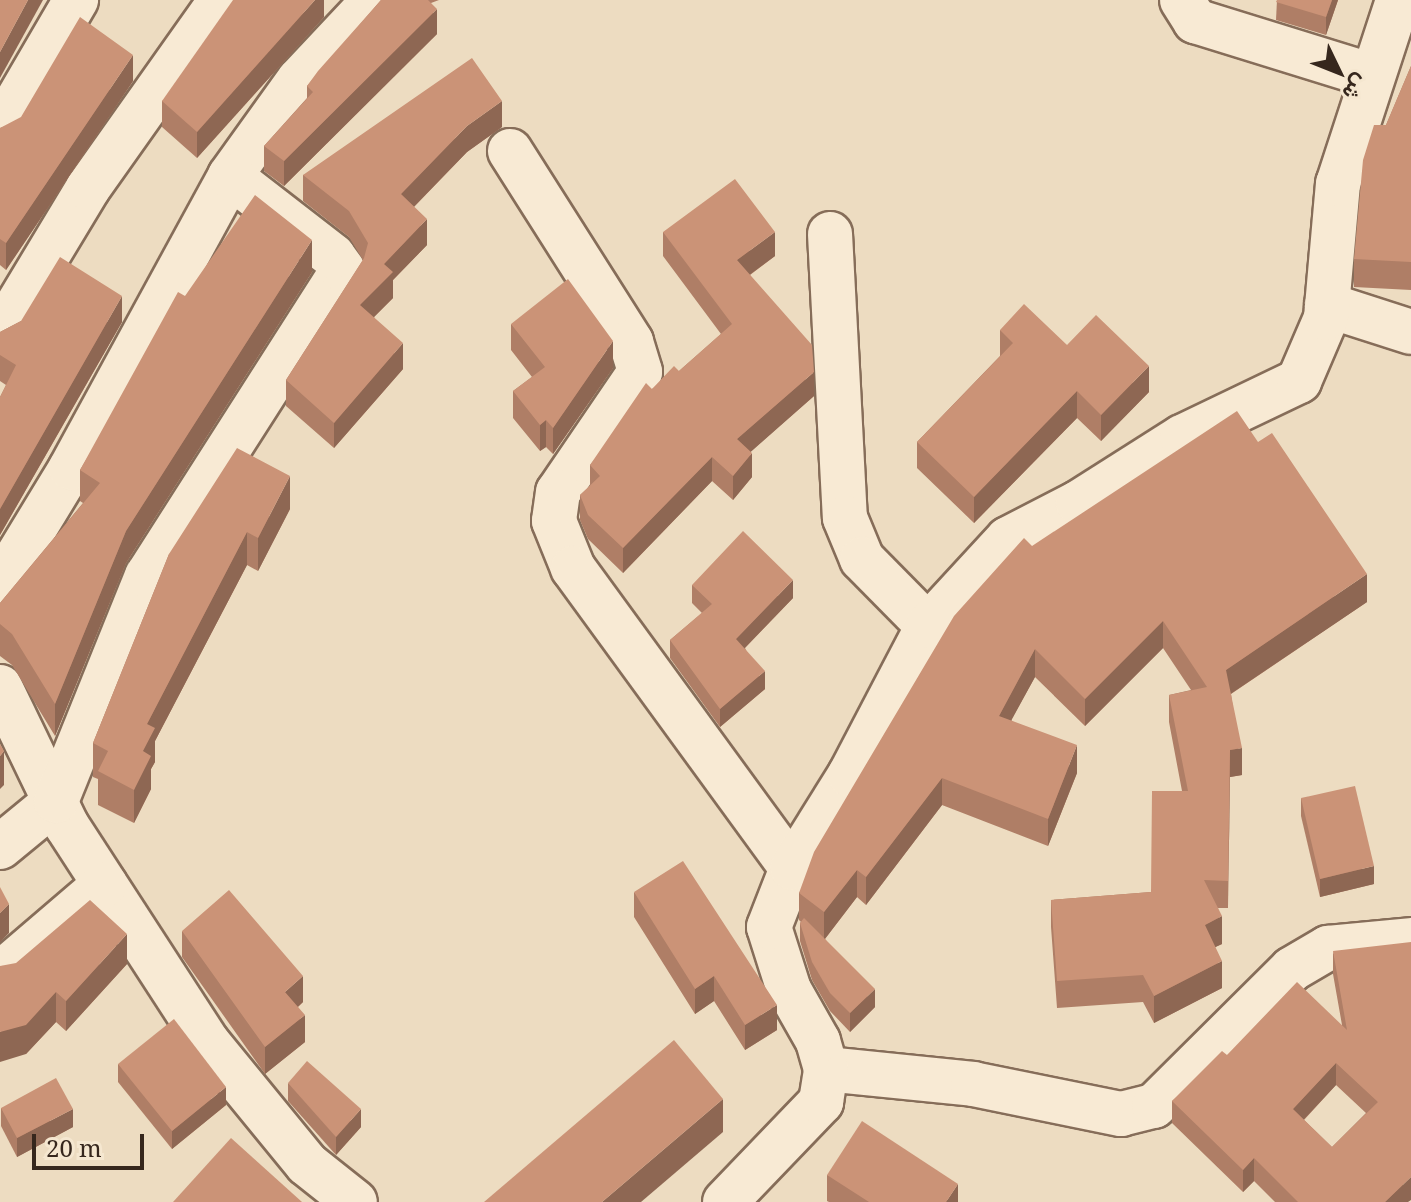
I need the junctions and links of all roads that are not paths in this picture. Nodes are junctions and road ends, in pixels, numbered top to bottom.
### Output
1 (76, 0) edge
2 (221, 0) edge
3 (374, 0) edge
4 (1398, 0) edge
5 (1192, 7) edge
6 (1373, 76) junction
7 (0, 130) edge
8 (510, 151) dead end
9 (230, 176) junction
10 (830, 234) dead end
11 (1327, 305) junction
12 (1411, 332) edge
13 (0, 334) edge
14 (0, 585) edge
15 (928, 626) junction
16 (0, 687) edge
17 (56, 801) junction
18 (0, 847) edge
19 (792, 868) junction
20 (105, 884) junction
21 (1411, 940) edge
22 (0, 974) edge
23 (826, 1069) junction
24 (355, 1202) edge
25 (725, 1202) edge

1 - 7 street
2 - 13 street
3 - 9 street
4 - 6 street
5 - 6 street
6 - 11 street
8 - 19 street
9 - 14 street
9 - 17 street
10 - 15 street
11 - 12 street
11 - 15 street
15 - 19 street
16 - 17 street
17 - 18 street
17 - 20 street
19 - 23 street
20 - 22 street
20 - 24 street
21 - 23 street
23 - 25 street

